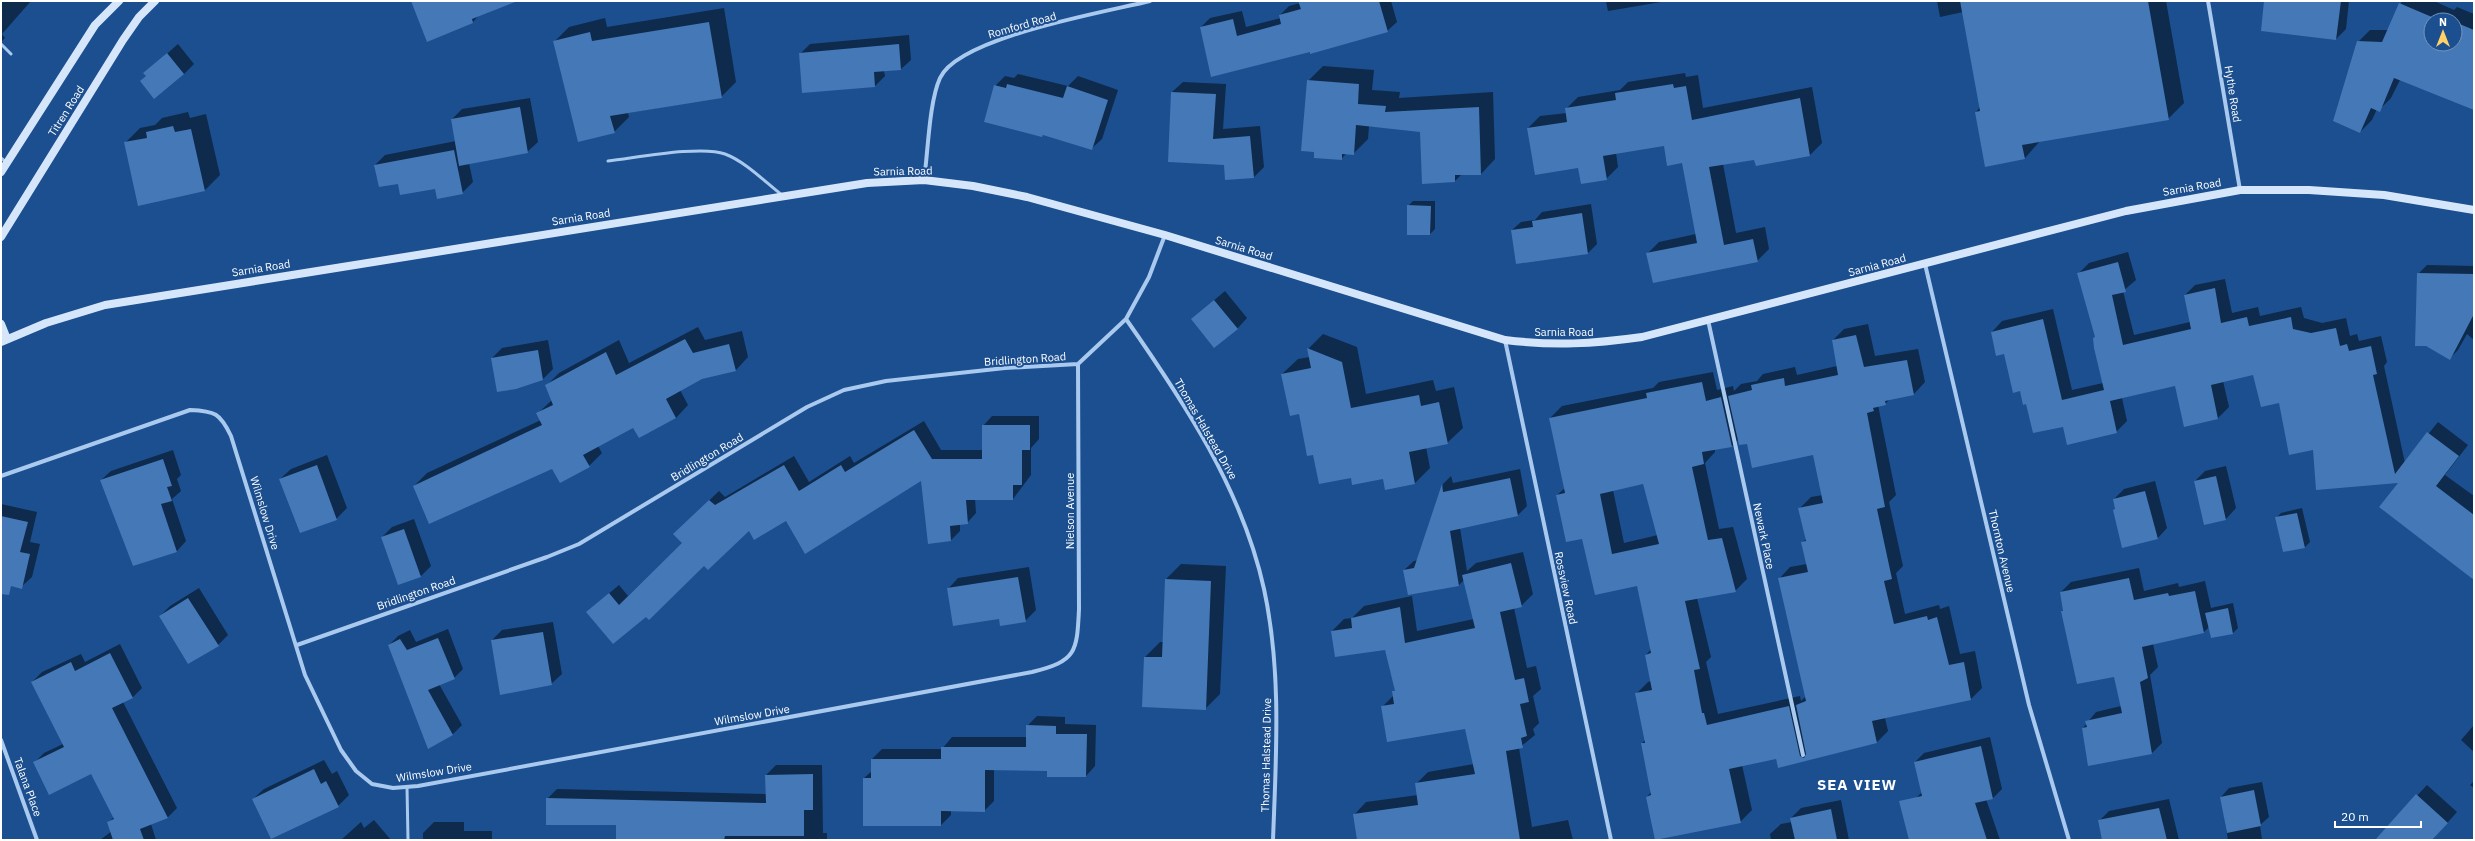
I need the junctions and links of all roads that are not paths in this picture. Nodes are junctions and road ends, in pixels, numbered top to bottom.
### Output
1 (119, 1) edge
2 (155, 1) edge
3 (1150, 1) edge
4 (2208, 1) edge
5 (1, 44) edge
6 (11, 54) dead end
7 (4, 161) edge
8 (608, 161) dead end
9 (1, 172) edge
10 (924, 180) junction
11 (2240, 190) junction
12 (782, 196) junction
13 (2474, 210) edge
14 (1165, 235) junction
15 (1, 237) edge
16 (1925, 264) junction
17 (1126, 319) junction
18 (1708, 320) junction
19 (1, 324) edge
20 (4, 340) edge
21 (1505, 340) junction
22 (1078, 364) junction
23 (1, 476) edge
24 (297, 645) junction
25 (1071, 656) joint
26 (1, 740) edge
27 (1803, 755) dead end
28 (408, 787) junction
29 (37, 840) edge
30 (408, 840) edge
31 (1273, 840) edge
32 (1611, 840) edge
33 (2069, 840) edge

1 - 7 main road, Titren Road
2 - 15 main road, Titren Road
3 - 10 street, Romford Road
4 - 11 street, Hythe Road
5 - 6 lane
7 - 9 main road, Titren Road
8 - 12 lane
10 - 12 main road, Sarnia Road
10 - 14 main road, Sarnia Road
11 - 13 main road, Sarnia Road
11 - 16 main road, Sarnia Road
12 - 20 main road, Sarnia Road
14 - 17 street
14 - 21 main road, Sarnia Road
16 - 18 main road, Sarnia Road
16 - 33 street, Thornton Avenue
17 - 22 street, Bridlington Road
17 - 31 street, Thomas Halstead Drive
18 - 21 main road, Sarnia Road
18 - 27 street, Newark Place
19 - 20 main road
21 - 32 street, Rossview Road
22 - 24 street, Bridlington Road
22 - 25 street, Nielson Avenue
23 - 24 street, Wilmslow Drive
24 - 28 street, Wilmslow Drive
25 - 28 street, Wilmslow Drive
26 - 29 street, Talana Place
28 - 30 lane

